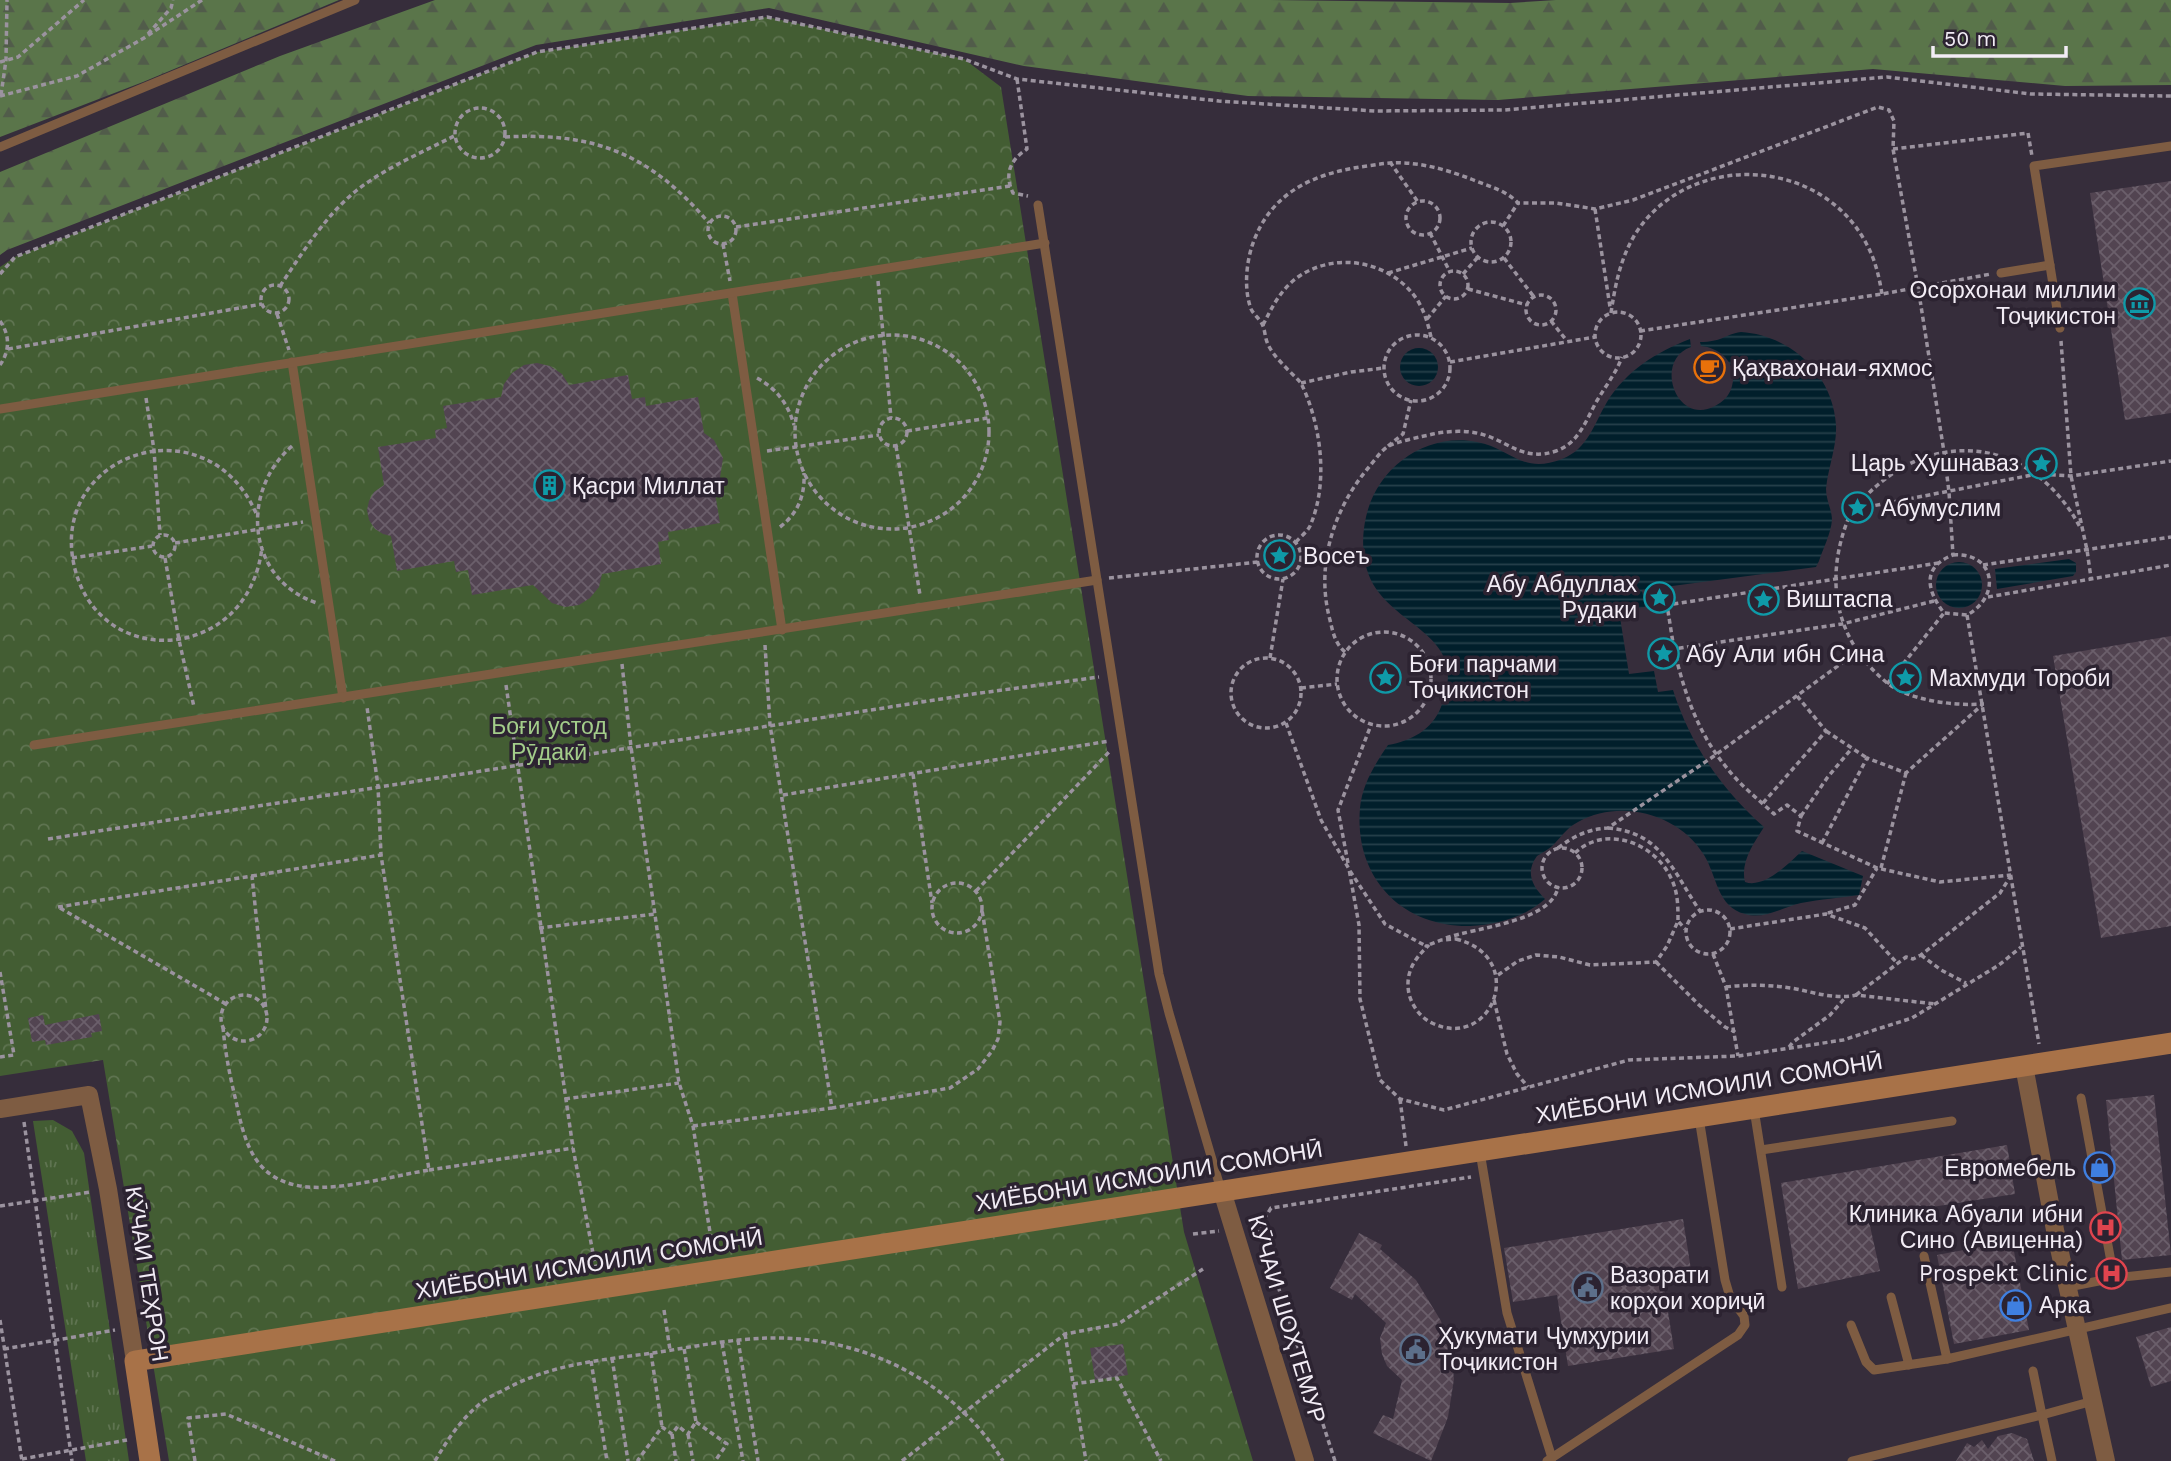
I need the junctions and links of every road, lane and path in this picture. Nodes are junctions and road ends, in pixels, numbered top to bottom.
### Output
1 (7, 0) edge
2 (74, 0) edge
3 (84, 0) edge
4 (173, 0) edge
5 (202, 0) edge
6 (355, 0) edge
7 (74, 7) junction
8 (144, 38) junction
9 (6, 60) junction
10 (0, 62) edge
11 (1017, 79) junction
12 (0, 96) edge
13 (2171, 96) edge
14 (456, 135) junction
15 (505, 137) junction
16 (2171, 146) edge
17 (0, 147) edge
18 (1893, 149) junction
19 (1390, 163) junction
20 (2034, 166) junction
21 (1010, 186) junction
22 (1418, 202) junction
23 (1518, 203) junction
24 (1038, 205) joint
25 (1595, 209) junction
26 (709, 223) junction
27 (1503, 226) junction
28 (736, 227) junction
29 (1430, 233) junction
30 (1045, 243) junction
31 (723, 244) junction
32 (1472, 248) junction
33 (1442, 257) junction
34 (1478, 257) junction
35 (1504, 258) junction
36 (2050, 265) junction
37 (876, 270) junction
38 (1450, 272) junction
39 (1388, 273) junction
40 (2001, 273) joint
41 (0, 274) edge
42 (1463, 274) junction
43 (280, 286) junction
44 (1918, 286) junction
45 (1468, 289) junction
46 (732, 293) junction
47 (1882, 294) junction
48 (1446, 296) junction
49 (1534, 297) junction
50 (262, 304) junction
51 (1527, 305) junction
52 (1611, 313) junction
53 (277, 314) junction
54 (1427, 318) junction
55 (0, 321) edge
56 (1551, 321) junction
57 (1263, 325) junction
58 (2060, 328) joint
59 (1640, 331) junction
60 (885, 334) junction
61 (1431, 337) junction
62 (1595, 337) junction
63 (1567, 342) junction
64 (8, 349) junction
65 (1622, 357) junction
66 (292, 362) junction
67 (1450, 362) junction
68 (0, 365) edge
69 (741, 368) junction
70 (1384, 368) junction
71 (1301, 383) junction
72 (144, 385) junction
73 (1411, 400) junction
74 (0, 409) edge
75 (891, 418) junction
76 (988, 418) junction
77 (907, 430) junction
78 (795, 431) junction
79 (879, 435) junction
80 (304, 436) junction
81 (896, 446) junction
82 (796, 447) junction
83 (1387, 447) junction
84 (154, 450) junction
85 (754, 452) junction
86 (1944, 452) junction
87 (2171, 461) edge
88 (804, 471) junction
89 (2037, 474) junction
90 (2071, 476) junction
91 (1949, 492) junction
92 (1863, 499) junction
93 (1867, 507) junction
94 (256, 513) junction
95 (1849, 517) junction
96 (316, 520) junction
97 (909, 527) junction
98 (2081, 529) junction
99 (257, 531) junction
100 (766, 533) junction
101 (160, 535) junction
102 (2171, 537) edge
103 (1296, 542) junction
104 (175, 543) junction
105 (152, 546) junction
106 (262, 547) junction
107 (2087, 550) junction
108 (1953, 555) junction
109 (72, 558) junction
110 (165, 558) junction
111 (1258, 562) junction
112 (1939, 563) junction
113 (1983, 565) junction
114 (2171, 565) edge
115 (2091, 578) junction
116 (1283, 579) junction
117 (1097, 580) junction
118 (1834, 580) junction
119 (1988, 597) junction
120 (1934, 601) junction
121 (329, 607) junction
122 (922, 608) junction
123 (1944, 613) junction
124 (1967, 615) junction
125 (1842, 624) junction
126 (782, 630) junction
127 (764, 633) junction
128 (179, 640) junction
129 (1674, 649) junction
130 (1345, 652) junction
131 (1857, 652) junction
132 (621, 655) junction
133 (1270, 658) junction
134 (504, 673) junction
135 (1112, 676) junction
136 (1337, 684) junction
137 (1887, 684) junction
138 (1301, 688) junction
139 (365, 694) junction
140 (1797, 696) junction
141 (343, 698) junction
142 (1984, 704) junction
143 (197, 720) junction
144 (1286, 723) junction
145 (770, 725) junction
146 (1371, 725) junction
147 (1826, 731) junction
148 (1122, 739) junction
149 (34, 745) dead end
150 (632, 747) junction
151 (1852, 748) junction
152 (1715, 755) junction
153 (1867, 758) junction
154 (518, 765) junction
155 (1906, 773) junction
156 (913, 774) junction
157 (378, 786) junction
158 (783, 795) junction
159 (1763, 803) junction
160 (1801, 816) junction
161 (1610, 827) junction
162 (48, 839) dead end
163 (1822, 843) junction
164 (1558, 848) junction
165 (1575, 853) junction
166 (381, 855) junction
167 (1879, 868) junction
168 (1349, 869) junction
169 (2011, 875) junction
170 (252, 876) junction
171 (1558, 887) junction
172 (975, 891) junction
173 (932, 904) junction
174 (982, 910) junction
175 (1700, 911) junction
176 (655, 914) junction
177 (1826, 914) junction
178 (1678, 922) junction
179 (539, 928) junction
180 (1685, 929) junction
181 (1730, 929) junction
182 (1441, 940) junction
183 (1426, 946) junction
184 (2021, 947) junction
185 (1713, 954) junction
186 (1921, 955) junction
187 (1656, 962) junction
188 (1897, 963) junction
189 (0, 972) edge
190 (1497, 976) junction
191 (1966, 983) dead end
192 (1726, 987) junction
193 (1, 990) edge
194 (1856, 995) junction
195 (1845, 998) junction
196 (1494, 1000) junction
197 (226, 1004) junction
198 (1935, 1004) junction
199 (266, 1011) junction
200 (223, 1027) junction
201 (1735, 1032) junction
202 (2171, 1043) edge
203 (1788, 1048) junction
204 (1738, 1056) junction
205 (0, 1057) edge
206 (2033, 1065) junction
207 (679, 1083) junction
208 (1528, 1087) junction
209 (2081, 1098) dead end
210 (565, 1099) junction
211 (1400, 1099) junction
212 (21, 1106) junction
213 (832, 1108) junction
214 (1754, 1108) junction
215 (0, 1109) edge
216 (1699, 1116) junction
217 (1952, 1121) dead end
218 (693, 1126) junction
219 (573, 1148) junction
220 (1480, 1150) junction
221 (1761, 1150) junction
222 (1409, 1162) junction
223 (429, 1170) junction
224 (1483, 1175) junction
225 (108, 1189) junction
226 (1222, 1191) junction
227 (36, 1201) junction
228 (0, 1206) edge
229 (1924, 1256) dead end
230 (1203, 1269) dead end
231 (716, 1270) junction
232 (2171, 1272) edge
233 (2114, 1278) junction
234 (1782, 1287) dead end
235 (2068, 1287) junction
236 (598, 1288) junction
237 (1891, 1297) dead end
238 (2171, 1308) edge
239 (664, 1310) dead end
240 (0, 1320) edge
241 (1851, 1325) dead end
242 (129, 1328) junction
243 (2077, 1330) junction
244 (1065, 1334) junction
245 (54, 1340) junction
246 (738, 1340) junction
247 (722, 1343) junction
248 (684, 1348) junction
249 (4, 1349) junction
250 (670, 1350) junction
251 (651, 1353) junction
252 (612, 1358) junction
253 (1947, 1359) junction
254 (135, 1361) junction
255 (591, 1361) junction
256 (1909, 1365) junction
257 (2032, 1371) dead end
258 (1073, 1384) junction
259 (2092, 1401) junction
260 (965, 1412) junction
261 (2042, 1415) junction
262 (696, 1422) junction
263 (662, 1427) junction
264 (672, 1434) junction
265 (688, 1434) junction
266 (146, 1436) junction
267 (71, 1450) junction
268 (1549, 1459) edge
269 (22, 1460) edge
270 (72, 1461) edge
271 (150, 1461) edge
272 (195, 1461) edge
273 (335, 1461) edge
274 (435, 1461) edge
275 (607, 1461) edge
276 (628, 1461) edge
277 (640, 1461) edge
278 (676, 1461) edge
279 (693, 1461) edge
280 (715, 1461) edge
281 (743, 1461) edge
282 (758, 1461) edge
283 (902, 1461) edge
284 (1003, 1461) edge
285 (1086, 1461) edge
286 (1161, 1461) edge
287 (1305, 1461) edge
288 (1335, 1461) edge
289 (1852, 1461) edge
290 (2052, 1461) edge
291 (2106, 1461) edge

1 - 9 path
2 - 7 path
3 - 7 path
4 - 8 path
5 - 8 path
6 - 17 lane
7 - 9 path
8 - 12 path
9 - 10 path
9 - 12 path
11 - 13 path
11 - 21 path
11 - 41 path
14 - 15 path
14 - 15 path
14 - 43 path
15 - 26 path
16 - 20 lane
18 - 20 path
18 - 25 path
18 - 44 path
19 - 22 path
19 - 23 path
19 - 57 path
20 - 36 lane
21 - 24 path
21 - 28 path
22 - 29 path
22 - 29 path
23 - 25 path
23 - 27 path
24 - 30 lane
25 - 52 path
26 - 28 path
26 - 31 path
27 - 32 path
27 - 35 path
28 - 31 path
29 - 33 path
30 - 37 lane
30 - 117 lane
31 - 46 path
32 - 33 path
32 - 34 path
33 - 38 path
33 - 39 path
34 - 35 path
34 - 42 path
35 - 49 path
36 - 40 lane
36 - 58 lane
37 - 46 lane
37 - 60 path
38 - 42 path
38 - 48 path
39 - 54 path
39 - 57 path
40 - 44 path
42 - 45 path
43 - 50 path
43 - 53 path
44 - 47 path
44 - 86 path
45 - 48 path
45 - 51 path
46 - 66 lane
46 - 69 lane
47 - 52 path
47 - 59 path
48 - 54 path
49 - 51 path
49 - 56 path
50 - 53 path
50 - 64 path
51 - 56 path
52 - 59 path
52 - 62 path
53 - 66 path
54 - 61 path
55 - 64 path
56 - 63 path
57 - 71 path
58 - 90 path
59 - 65 path
60 - 75 path
60 - 76 path
60 - 78 path
61 - 67 path
61 - 70 path
62 - 63 path
62 - 65 path
63 - 67 path
64 - 68 path
65 - 83 path
66 - 72 lane
66 - 80 lane
67 - 73 path
69 - 78 path
69 - 85 lane
70 - 71 path
70 - 73 path
71 - 103 path
72 - 74 lane
72 - 84 path
73 - 83 path
75 - 77 path
75 - 79 path
76 - 77 path
76 - 97 path
77 - 81 path
78 - 82 path
79 - 81 path
79 - 82 path
80 - 94 path
80 - 96 lane
81 - 97 path
82 - 85 path
82 - 88 path
83 - 130 path
84 - 94 path
84 - 101 path
84 - 109 path
85 - 100 lane
86 - 89 path
86 - 91 path
86 - 92 path
87 - 90 path
88 - 97 path
88 - 100 path
89 - 90 path
89 - 91 path
89 - 98 path
90 - 98 path
91 - 93 path
91 - 108 path
92 - 93 path
92 - 95 path
93 - 95 path
94 - 99 path
95 - 118 path
96 - 99 path
96 - 121 lane
97 - 122 path
98 - 107 path
99 - 104 path
99 - 106 path
100 - 126 lane
101 - 104 path
101 - 105 path
102 - 107 path
103 - 111 path
103 - 116 path
104 - 110 path
105 - 109 path
105 - 110 path
106 - 121 path
106 - 128 path
107 - 113 path
107 - 115 path
108 - 112 path
108 - 113 path
109 - 128 path
110 - 128 path
111 - 116 path
111 - 117 path
112 - 118 path
112 - 120 path
113 - 119 path
114 - 115 path
115 - 119 path
116 - 133 path
117 - 122 lane
117 - 135 lane
118 - 125 path
118 - 129 path
119 - 124 path
120 - 123 path
120 - 125 path
121 - 141 lane
122 - 126 lane
123 - 124 path
123 - 137 path
124 - 142 path
125 - 129 path
125 - 131 path
126 - 127 lane
127 - 132 lane
127 - 145 path
128 - 143 path
129 - 152 path
130 - 136 path
130 - 146 path
131 - 137 path
131 - 140 path
132 - 134 lane
132 - 150 path
133 - 138 path
133 - 144 path
134 - 139 lane
134 - 154 path
135 - 145 path
135 - 148 lane
136 - 138 path
136 - 146 path
137 - 142 path
138 - 144 path
139 - 141 lane
139 - 157 path
140 - 147 path
140 - 152 path
141 - 143 lane
142 - 155 path
142 - 169 path
143 - 149 lane
144 - 168 path
145 - 150 path
145 - 158 path
146 - 168 path
147 - 151 path
147 - 159 path
148 - 156 path
148 - 172 path
148 - 226 lane
150 - 154 path
150 - 176 path
151 - 153 path
151 - 160 path
152 - 159 path
152 - 161 path
153 - 155 path
153 - 163 path
154 - 157 path
154 - 179 path
155 - 167 path
156 - 158 path
156 - 173 path
157 - 162 path
157 - 166 path
158 - 213 path
159 - 160 path
160 - 163 path
161 - 164 path
161 - 175 path
163 - 167 path
164 - 165 path
164 - 171 path
165 - 171 path
165 - 178 path
166 - 170 path
166 - 223 path
167 - 169 path
167 - 177 path
168 - 183 path
168 - 211 path
169 - 184 path
169 - 186 path
170 - 197 path
170 - 199 path
171 - 182 path
172 - 173 path
172 - 174 path
173 - 174 path
174 - 213 path
175 - 180 path
175 - 181 path
176 - 179 path
176 - 207 path
177 - 181 path
177 - 188 path
178 - 180 path
178 - 187 path
179 - 210 path
180 - 185 path
181 - 185 path
182 - 183 path
182 - 190 path
183 - 196 path
184 - 198 path
184 - 206 path
185 - 192 path
186 - 188 path
186 - 191 path
187 - 190 path
187 - 201 path
188 - 194 path
189 - 193 path
190 - 196 path
192 - 195 path
192 - 201 path
193 - 205 path
194 - 195 path
194 - 198 path
195 - 203 path
196 - 208 path
197 - 199 path
197 - 200 path
198 - 203 path
199 - 200 path
200 - 223 path
201 - 204 path
202 - 206 street, ХИЁБОНИ ИСМОИЛИ СОМОНӢ
203 - 204 path
204 - 208 path
206 - 214 street, ХИЁБОНИ ИСМОИЛИ СОМОНӢ
206 - 235 street
207 - 210 path
207 - 218 path
208 - 211 path
209 - 233 lane
210 - 219 path
211 - 222 path
212 - 215 street
212 - 225 street, КӮЧАИ ТЕҲРОН
212 - 227 path
213 - 218 path
214 - 216 street, ХИЁБОНИ ИСМОИЛИ СОМОНӢ
214 - 221 lane
216 - 220 street, ХИЁБОНИ ИСМОИЛИ СОМОНӢ
216 - 268 lane
217 - 221 lane
218 - 231 path
219 - 223 path
219 - 236 path
220 - 222 street, ХИЁБОНИ ИСМОИЛИ СОМОНӢ
220 - 224 lane
221 - 234 lane
222 - 226 street, ХИЁБОНИ ИСМОИЛИ СОМОНӢ
224 - 268 lane
224 - 288 path
225 - 227 path
225 - 242 street, КӮЧАИ ТЕҲРОН
226 - 231 street, ХИЁБОНИ ИСМОИЛИ СОМОНӢ
226 - 287 street, КӮЧАИ ШОҲТЕМУР
227 - 228 path
227 - 245 path
229 - 253 lane
230 - 244 path
231 - 236 street, ХИЁБОНИ ИСМОИЛИ СОМОНӢ
232 - 233 lane
233 - 235 lane
235 - 243 street
236 - 254 street, ХИЁБОНИ ИСМОИЛИ СОМОНӢ
237 - 256 lane
238 - 243 lane
239 - 250 path
240 - 249 path
241 - 256 lane
242 - 245 path
242 - 254 street, КӮЧАИ ТЕҲРОН
243 - 253 lane
243 - 259 street
244 - 258 path
244 - 260 path
245 - 249 path
245 - 267 path
246 - 247 path
246 - 260 path
246 - 282 path
247 - 248 path
247 - 281 path
248 - 250 path
248 - 262 path
249 - 269 path
250 - 251 path
251 - 252 path
251 - 263 path
252 - 255 path
252 - 276 path
253 - 256 lane
254 - 266 street, КӮЧАИ ТЕҲРОН
255 - 274 path
255 - 275 path
257 - 261 lane
258 - 285 path
258 - 286 path
259 - 261 lane
259 - 291 street
260 - 283 path
260 - 284 path
261 - 289 lane
261 - 290 lane
262 - 265 path
262 - 280 path
263 - 264 path
263 - 277 path
264 - 265 path
264 - 278 path
265 - 279 path
266 - 267 path
266 - 271 street, КӮЧАИ ТЕҲРОН
267 - 269 path
267 - 270 path
272 - 273 path

